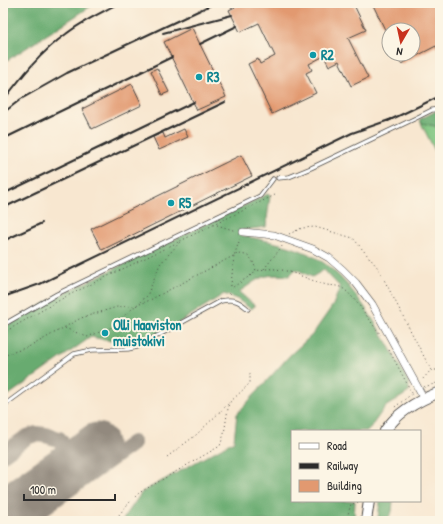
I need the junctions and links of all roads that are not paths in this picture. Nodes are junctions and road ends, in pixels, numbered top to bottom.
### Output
1 (440, 109) edge
2 (278, 178) dead end
3 (273, 179) dead end
4 (243, 232) road end
5 (248, 309) dead end
6 (3, 325) edge
7 (440, 392) edge
8 (424, 399) junction
9 (3, 406) edge
10 (386, 430) edge
11 (364, 502) edge
12 (366, 521) edge

1 - 2 lane
3 - 6 lane
4 - 8 street
5 - 9 lane
7 - 8 street
8 - 10 street
11 - 12 street

